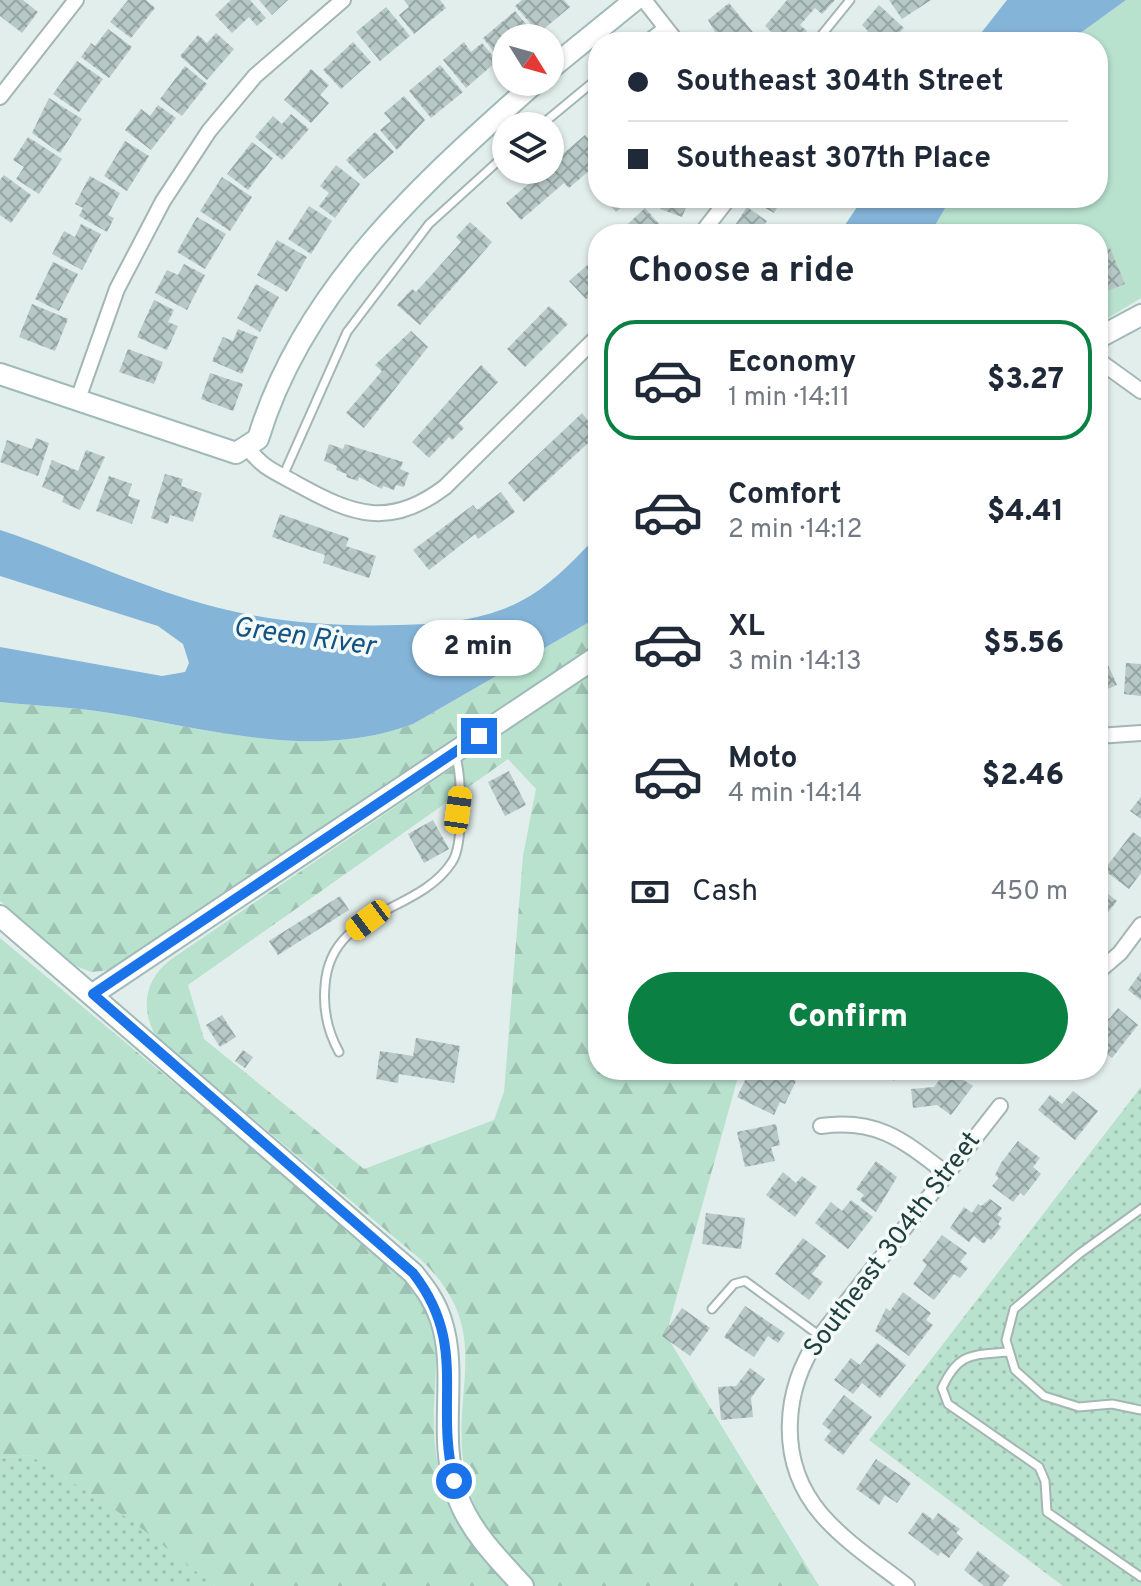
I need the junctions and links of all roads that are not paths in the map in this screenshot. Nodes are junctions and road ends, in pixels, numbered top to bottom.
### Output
1 (76, 0) edge
2 (343, 0) edge
3 (635, 0) edge
4 (644, 0) edge
5 (850, 0) edge
6 (664, 25) junction
7 (596, 32) edge
8 (655, 32) edge
9 (669, 32) edge
10 (824, 32) edge
11 (588, 38) edge
12 (564, 58) edge
13 (6, 77) edge
14 (588, 86) edge
15 (520, 96) edge
16 (0, 97) edge
17 (557, 112) edge
18 (492, 167) edge
19 (721, 208) edge
20 (709, 224) edge
21 (1141, 315) edge
22 (1108, 333) edge
23 (588, 346) edge
24 (1108, 367) edge
25 (0, 374) edge
26 (1141, 391) edge
27 (78, 399) junction
28 (248, 448) junction
29 (283, 476) junction
30 (588, 663) edge
31 (1141, 733) edge
32 (1108, 735) edge
33 (455, 752) junction
34 (0, 916) edge
35 (1141, 925) edge
36 (1108, 963) edge
37 (93, 994) junction
38 (339, 1052) dead end
39 (1000, 1106) dead end
40 (821, 1126) dead end
41 (947, 1174) junction
42 (1141, 1209) edge
43 (712, 1309) dead end
44 (820, 1336) junction
45 (1007, 1352) junction
46 (1141, 1410) edge
47 (1141, 1577) edge
48 (905, 1584) edge
49 (523, 1586) edge

1 - 13 street
2 - 27 street
3 - 7 street
4 - 6 street
5 - 10 lane
6 - 8 lane
6 - 9 street
11 - 12 street
13 - 16 street
14 - 17 lane
15 - 28 street
18 - 29 lane
19 - 20 street
21 - 22 street
23 - 29 street
24 - 26 street
25 - 27 street
27 - 28 street
28 - 29 street
30 - 33 street
31 - 32 street
33 - 37 street
33 - 38 lane
34 - 37 street
35 - 36 street
37 - 49 street
39 - 41 street, Southeast 304th Street
40 - 41 street
41 - 44 street, Southeast 304th Street
42 - 45 lane
43 - 44 lane
44 - 48 street, Southeast 304th Street
45 - 46 lane
45 - 47 lane

